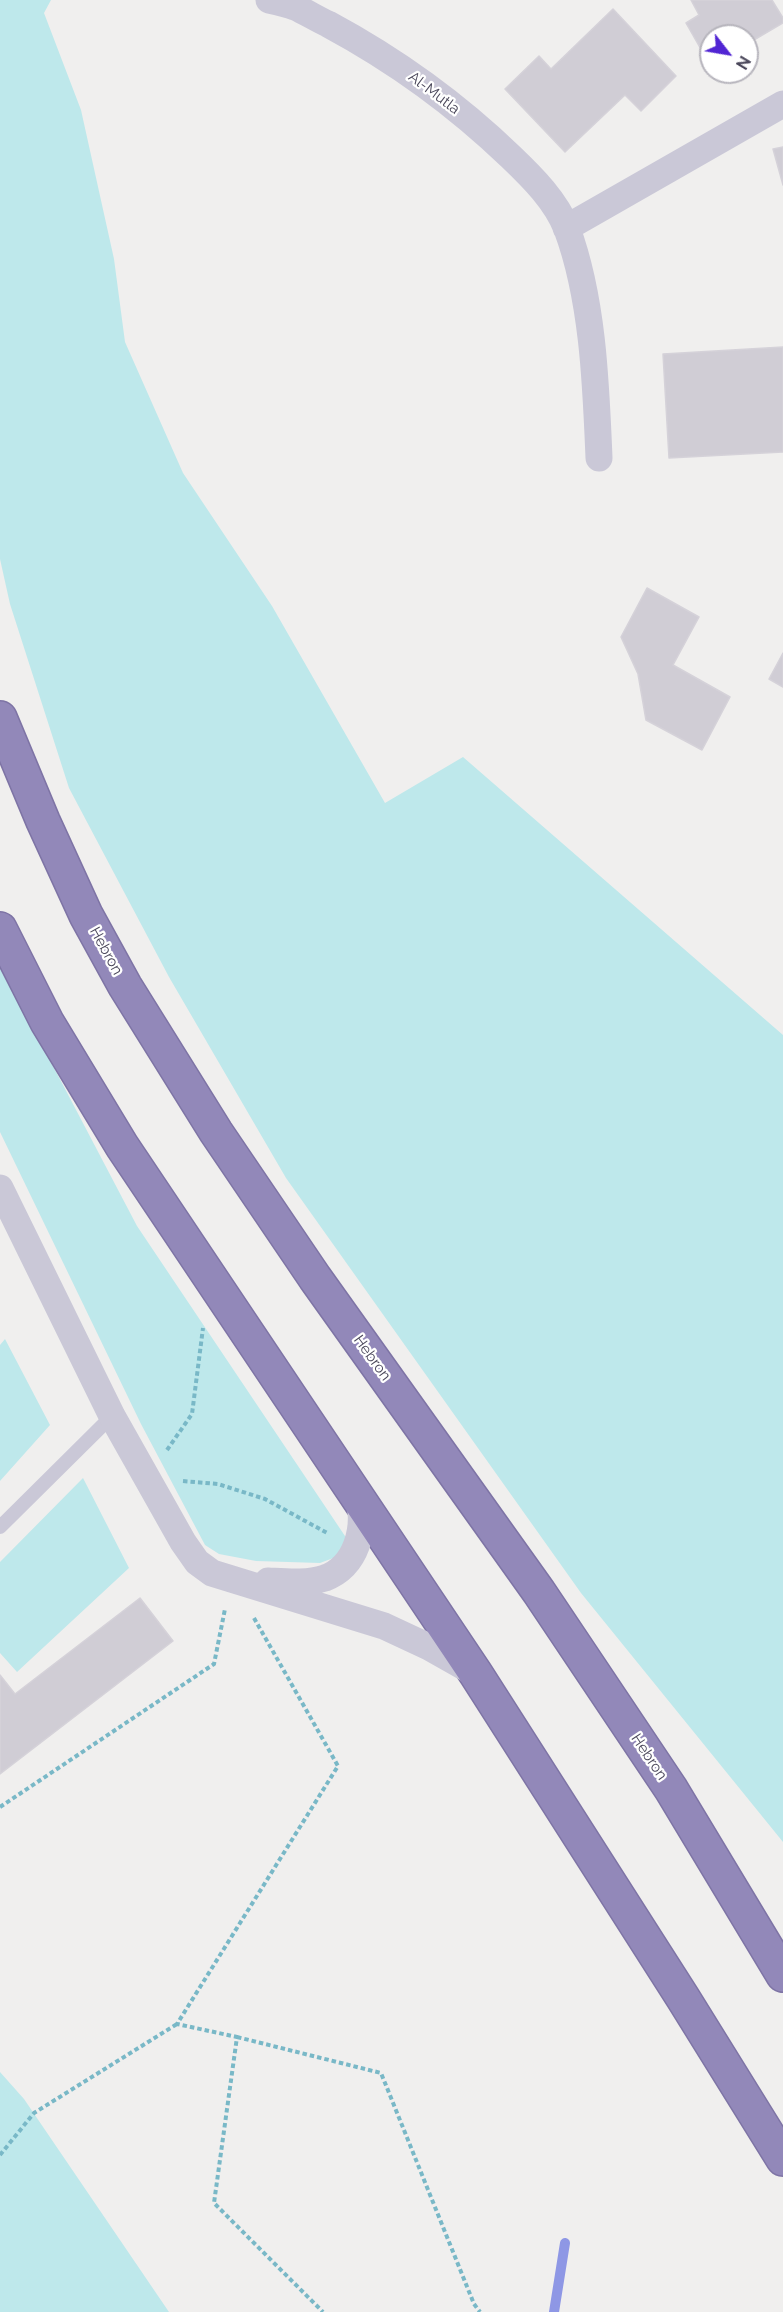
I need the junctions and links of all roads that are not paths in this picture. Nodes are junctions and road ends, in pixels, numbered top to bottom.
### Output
1 (269, 0) edge
2 (783, 104) edge
3 (566, 228) junction
4 (599, 458) dead end
5 (0, 718) edge
6 (0, 929) edge
7 (0, 1188) edge
8 (112, 1416) junction
9 (359, 1498) junction
10 (0, 1527) edge
11 (231, 1578) junction
12 (476, 1674) junction
13 (783, 1975) edge
14 (783, 2159) edge

1 - 3 street, Al-Mutla
2 - 3 street
3 - 4 street, Al-Mutla
5 - 13 highway, Hebron
6 - 9 highway
7 - 8 street
8 - 10 lane
8 - 11 street
9 - 11 street
9 - 12 highway
11 - 12 street
12 - 14 highway

